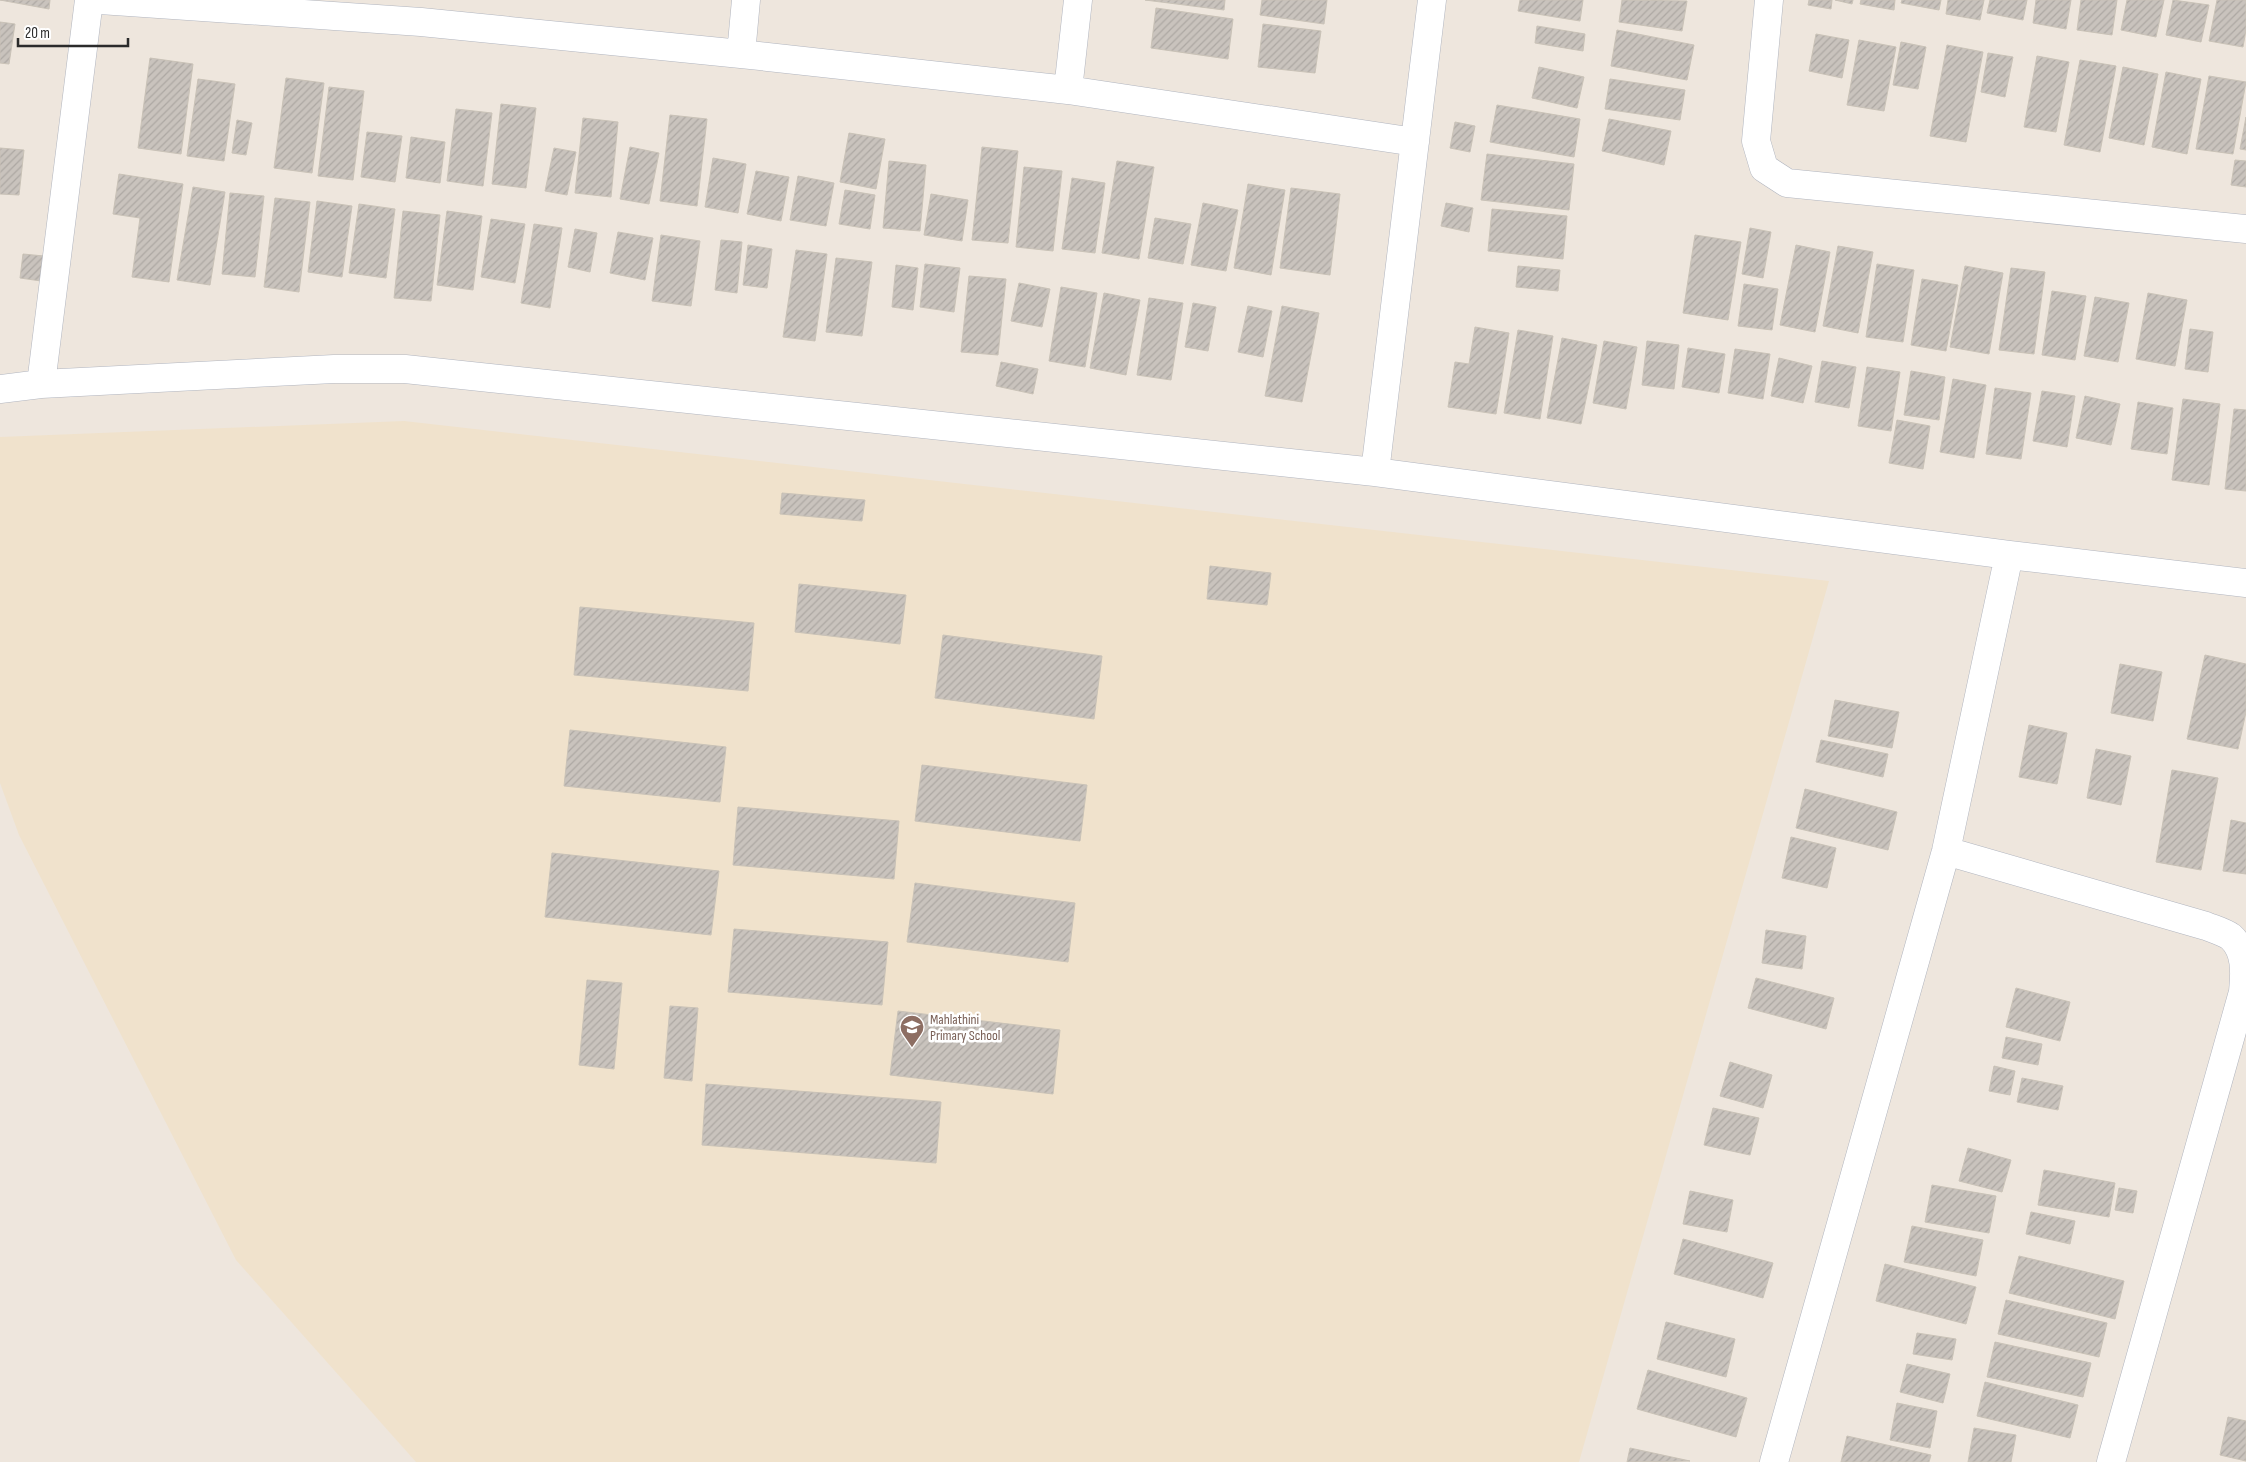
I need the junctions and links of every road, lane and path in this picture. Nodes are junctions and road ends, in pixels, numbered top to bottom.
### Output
1 (89, 0) edge
2 (100, 0) edge
3 (746, 0) edge
4 (1078, 0) edge
5 (1432, 0) edge
6 (1769, 0) edge
7 (422, 11) edge
8 (740, 54) junction
9 (1068, 90) junction
10 (1415, 142) junction
11 (2246, 229) edge
12 (41, 384) junction
13 (0, 389) edge
14 (1375, 472) junction
15 (2008, 555) junction
16 (2246, 583) edge
17 (1946, 851) junction
18 (1774, 1462) edge
19 (2111, 1462) edge

1 - 12 street
2 - 7 street
3 - 8 street
4 - 9 street
5 - 10 street
6 - 11 street
7 - 8 street
8 - 9 street
9 - 10 street
10 - 14 street
12 - 13 street
12 - 14 street
14 - 15 street
15 - 16 street
15 - 17 street
17 - 18 street
17 - 19 street

